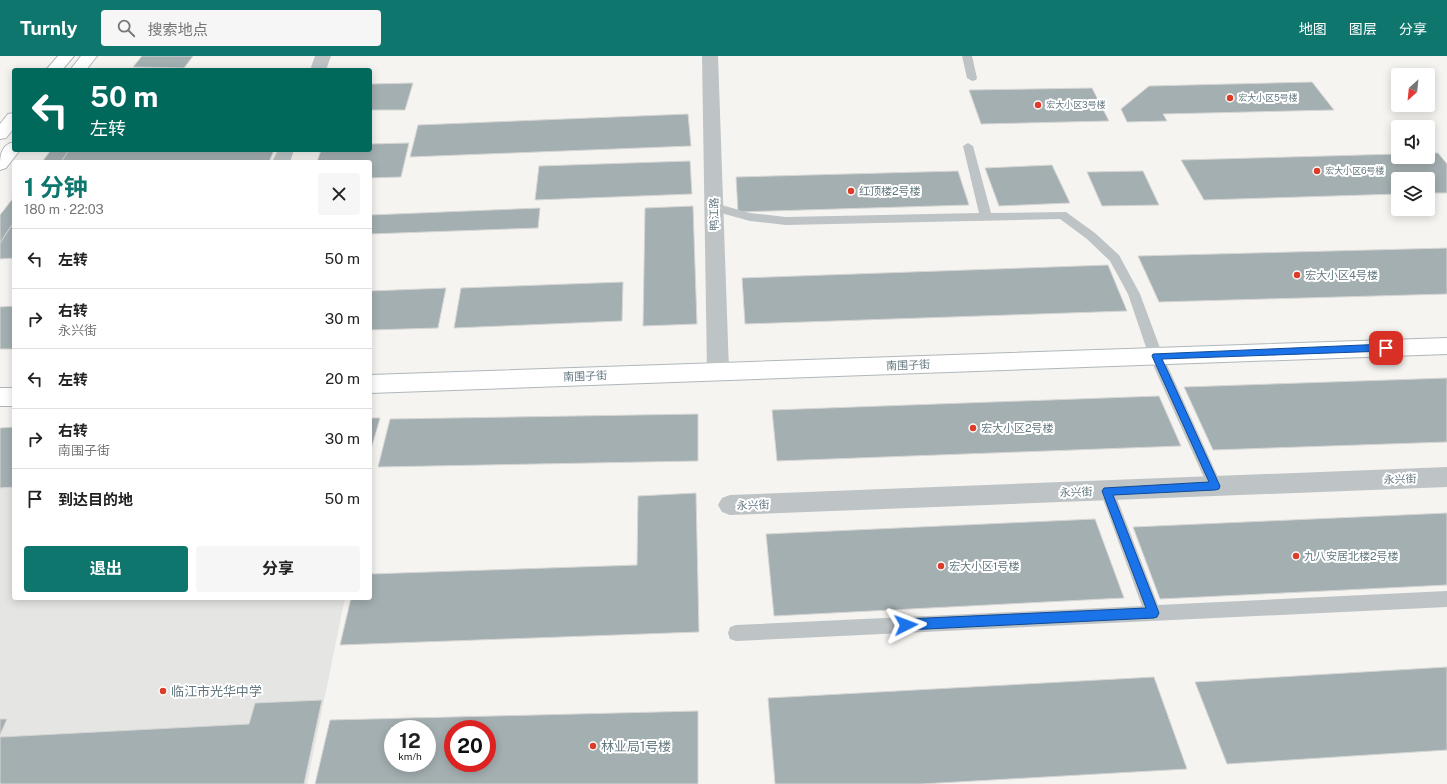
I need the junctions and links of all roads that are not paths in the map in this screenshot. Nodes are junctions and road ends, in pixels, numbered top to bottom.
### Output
1 (66, 56) edge
2 (89, 56) edge
3 (323, 56) edge
4 (710, 56) edge
5 (967, 56) edge
6 (56, 68) edge
7 (80, 68) edge
8 (319, 68) edge
9 (972, 78) dead end
10 (12, 120) edge
11 (0, 134) edge
12 (968, 146) dead end
13 (12, 149) edge
14 (0, 164) edge
15 (714, 207) junction
16 (986, 217) junction
17 (1447, 346) edge
18 (1156, 356) junction
19 (718, 371) junction
20 (372, 384) edge
21 (0, 397) edge
22 (12, 397) edge
23 (1447, 477) edge
24 (1215, 486) junction
25 (1107, 491) junction
26 (730, 506) dead end
27 (1447, 599) edge
28 (1154, 613) junction
29 (736, 633) dead end

1 - 6 street
2 - 7 street
3 - 8 street
4 - 15 street, 鸭江路
5 - 9 lane
10 - 11 street
12 - 16 lane
13 - 14 street
15 - 16 lane
15 - 19 street, 鸭江路
16 - 18 lane
17 - 18 street, 南围子街
18 - 19 street, 南围子街
18 - 24 lane
19 - 20 street, 南围子街
21 - 22 street
23 - 24 street, 永兴街
24 - 25 street, 永兴街
25 - 26 street, 永兴街
25 - 28 lane
27 - 28 lane
28 - 29 lane

